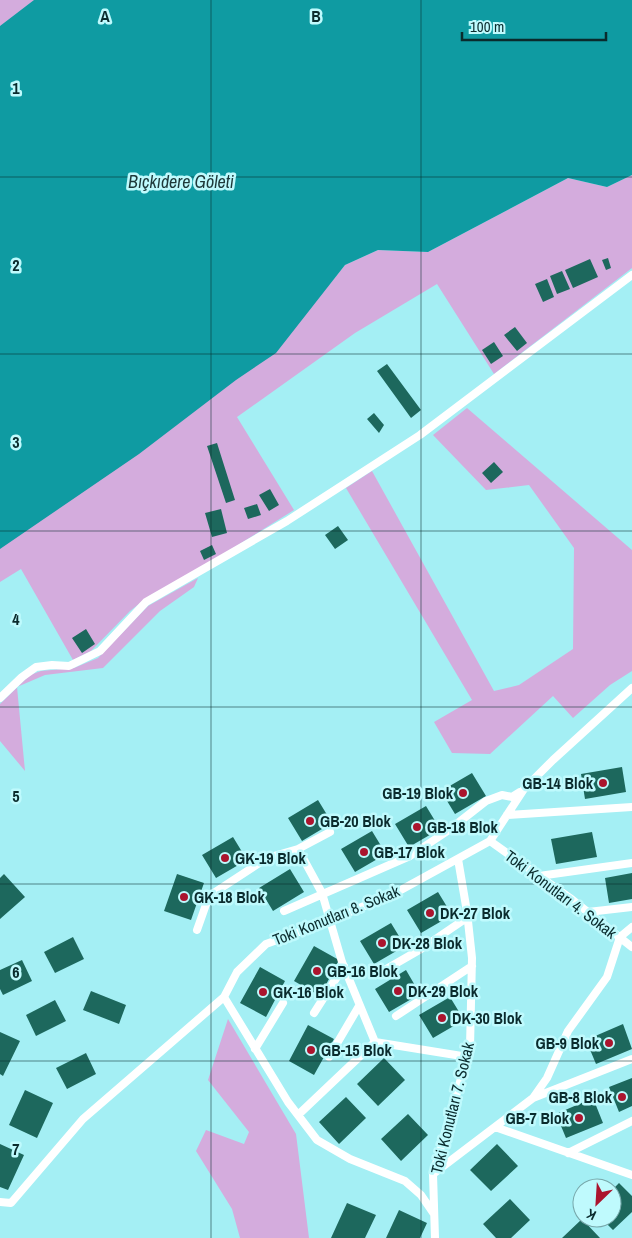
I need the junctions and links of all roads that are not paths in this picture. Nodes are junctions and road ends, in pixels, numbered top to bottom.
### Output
1 (632, 275) edge
2 (632, 688) edge
3 (0, 698) edge
4 (524, 789) junction
5 (632, 807) edge
6 (507, 815) junction
7 (330, 832) dead end
8 (490, 841) junction
9 (298, 849) junction
10 (458, 858) junction
11 (632, 863) edge
12 (539, 876) junction
13 (322, 893) junction
14 (632, 907) edge
15 (284, 911) dead end
16 (588, 912) junction
17 (468, 917) junction
18 (329, 921) junction
19 (632, 927) edge
20 (197, 930) dead end
21 (620, 937) junction
22 (632, 947) edge
23 (344, 966) junction
24 (472, 966) junction
25 (376, 976) dead end
26 (224, 997) junction
27 (283, 1003) dead end
28 (359, 1006) junction
29 (314, 1013) dead end
30 (396, 1016) dead end
31 (375, 1042) junction
32 (256, 1049) junction
33 (329, 1057) dead end
34 (468, 1057) junction
35 (632, 1060) edge
36 (534, 1098) junction
37 (298, 1115) junction
38 (632, 1122) edge
39 (495, 1127) junction
40 (568, 1153) junction
41 (433, 1174) junction
42 (632, 1175) edge
43 (0, 1202) edge
44 (434, 1214) junction
45 (436, 1238) edge

1 - 3 street
2 - 4 street, Toki Konutları 8. Sokak
4 - 6 street, Toki Konutları 8. Sokak
4 - 13 street
5 - 6 street
6 - 8 street, Toki Konutları 8. Sokak
7 - 9 street
8 - 10 street, Toki Konutları 8. Sokak
8 - 12 street, Toki Konutları 4. Sokak
9 - 13 street
9 - 20 street
10 - 17 street, Toki Konutları 7. Sokak
10 - 18 street, Toki Konutları 8. Sokak
11 - 12 street
12 - 16 street, Toki Konutları 4. Sokak
13 - 15 street
13 - 18 street
14 - 16 street
16 - 21 street, Toki Konutları 4. Sokak
17 - 24 street, Toki Konutları 7. Sokak
17 - 25 street
18 - 23 street
18 - 26 street, Toki Konutları 8. Sokak
19 - 21 street
21 - 22 street, Toki Konutları 4. Sokak
21 - 36 street
23 - 28 street
23 - 29 street
24 - 30 street
24 - 34 street, Toki Konutları 7. Sokak
26 - 32 street
26 - 43 street, Toki Konutları 8. Sokak
27 - 32 street
28 - 31 street
28 - 33 street
31 - 34 street
31 - 37 street
32 - 37 street
34 - 41 street, Toki Konutları 7. Sokak
35 - 36 street
36 - 39 street
37 - 44 street
38 - 40 street
39 - 40 street
39 - 41 street
40 - 42 street
41 - 44 street, Toki Konutları 7. Sokak
44 - 45 street, Toki Konutları 7. Sokak

